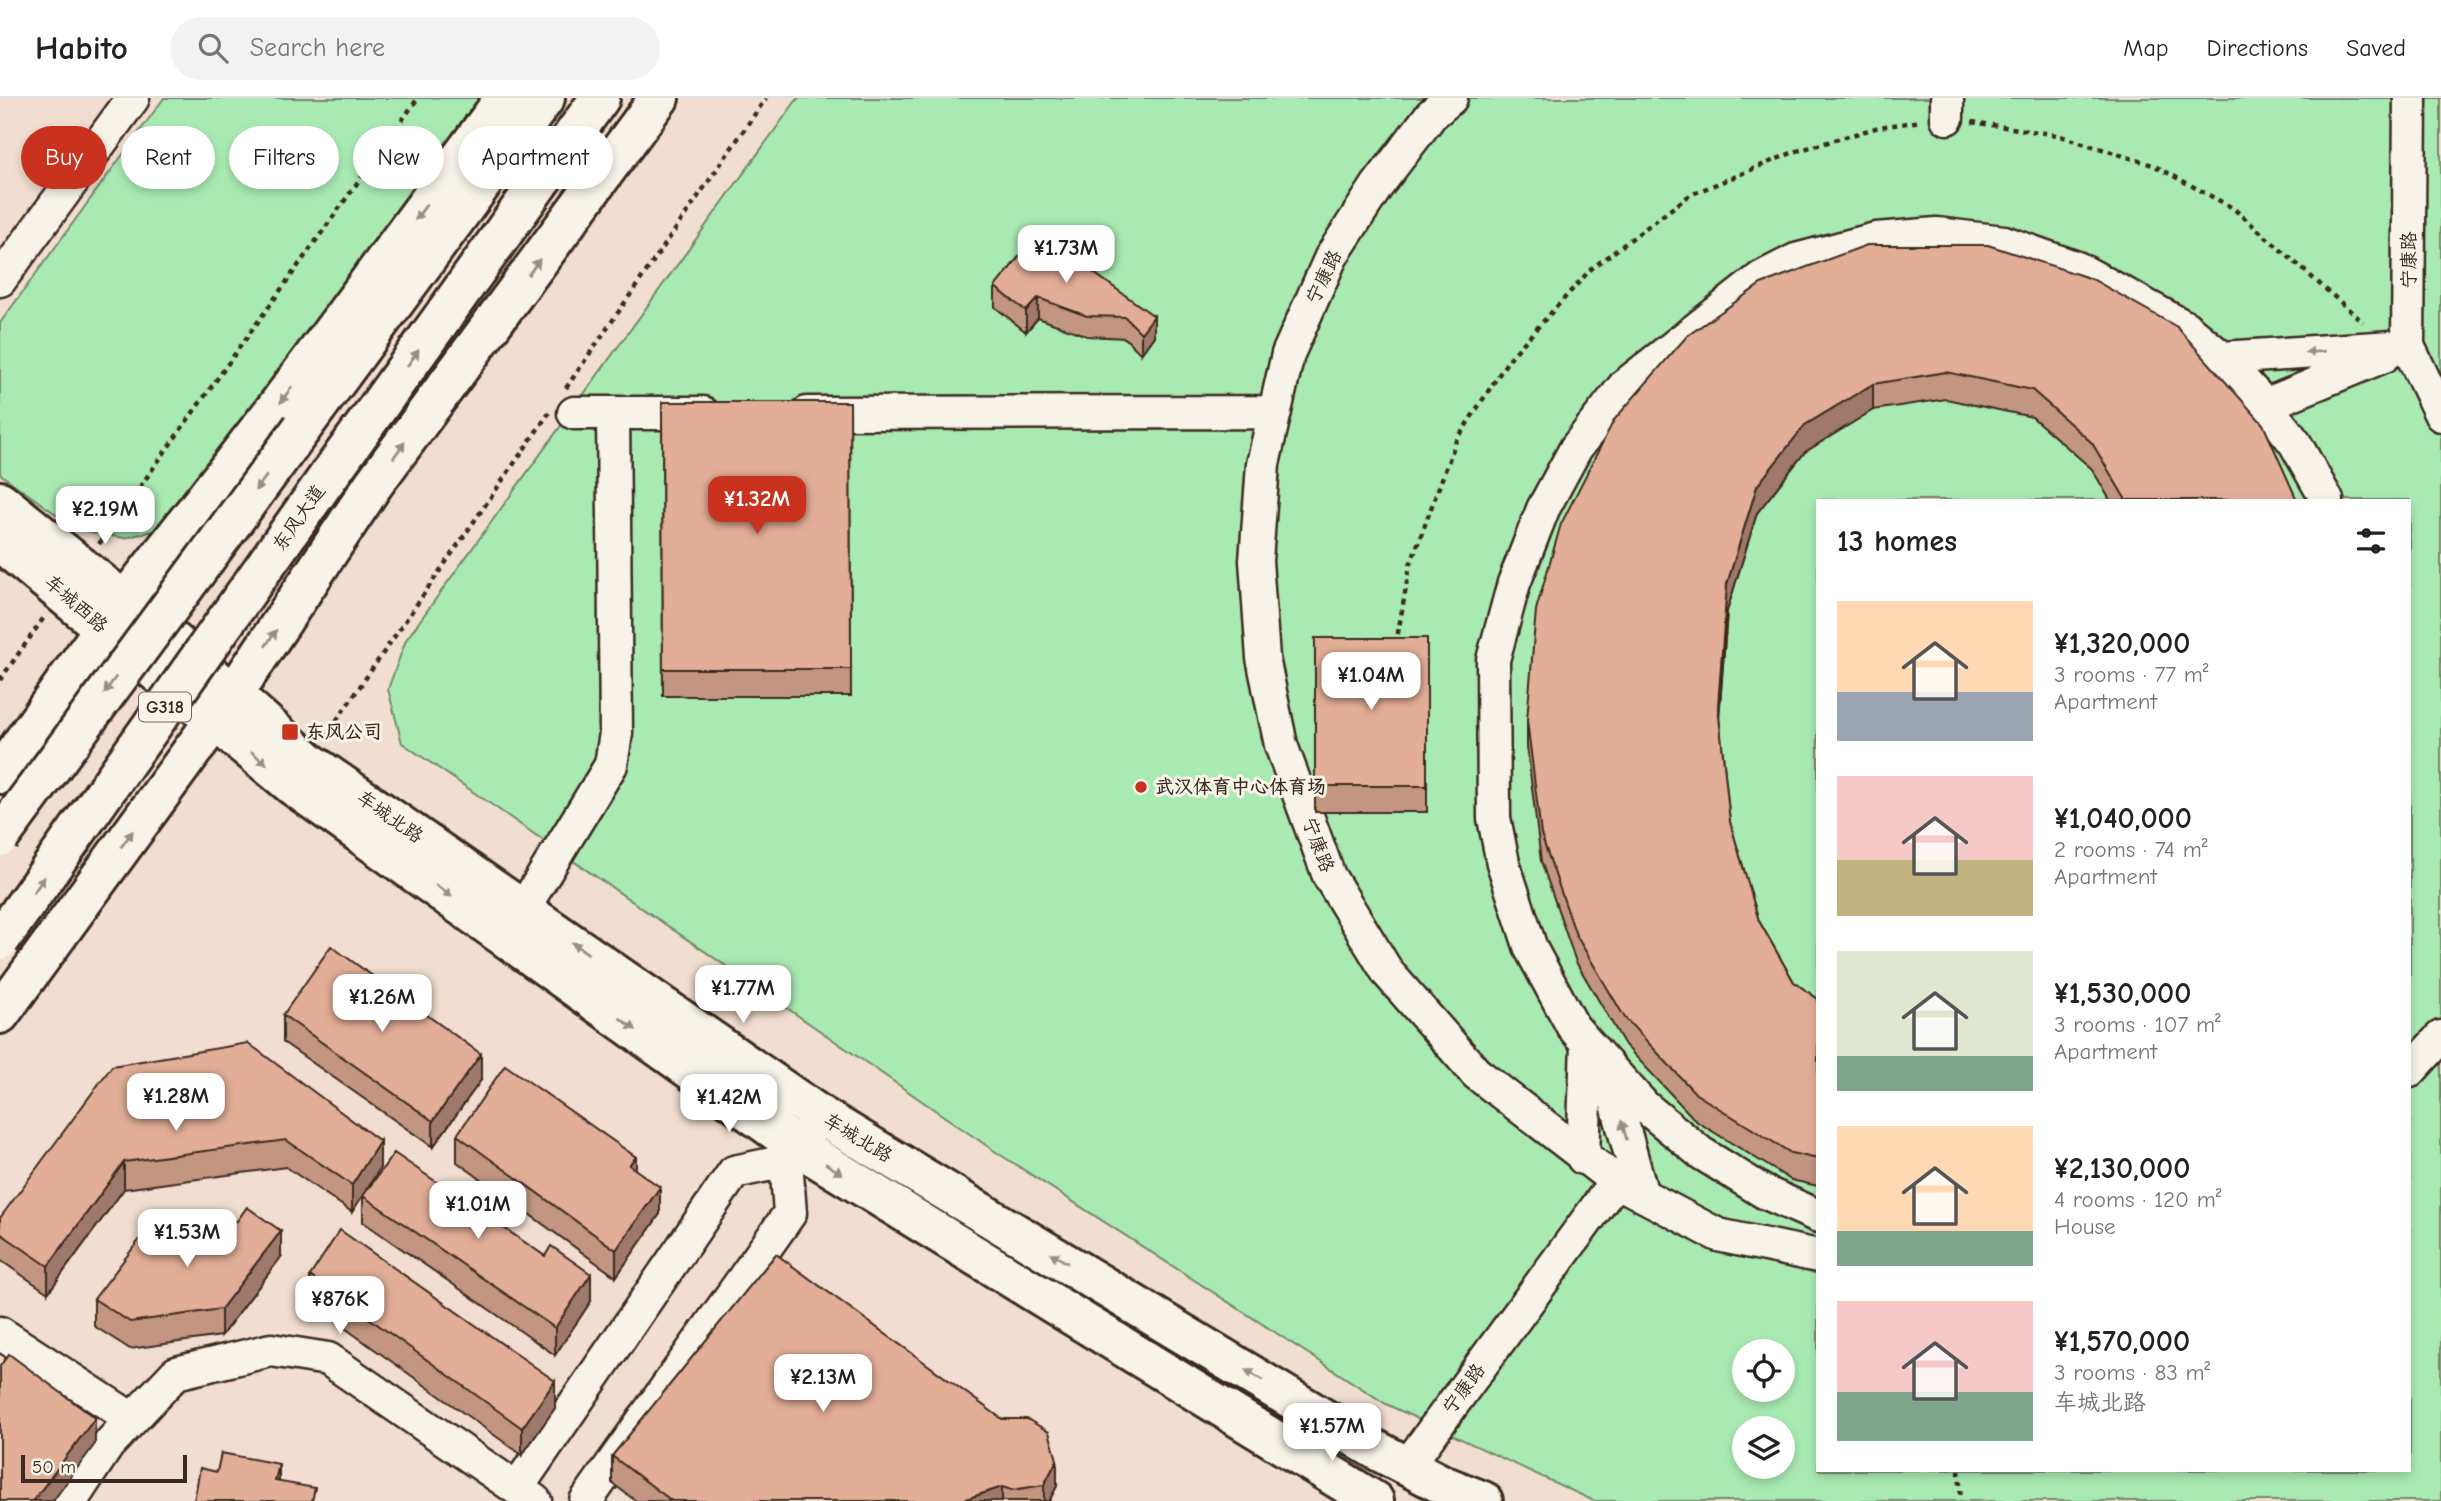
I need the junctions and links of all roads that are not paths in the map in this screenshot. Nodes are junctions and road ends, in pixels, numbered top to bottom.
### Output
1 (133, 98) edge
2 (505, 98) edge
3 (545, 98) edge
4 (600, 98) edge
5 (659, 98) edge
6 (1451, 98) edge
7 (2410, 98) edge
8 (0, 280) edge
9 (2408, 346) junction
10 (2222, 358) junction
11 (563, 405) road end
12 (2265, 405) junction
13 (1275, 412) junction
14 (613, 413) junction
15 (737, 413) edge
16 (779, 413) edge
17 (2441, 415) edge
18 (2326, 499) edge
19 (0, 501) edge
20 (0, 542) edge
21 (72, 580) junction
22 (114, 615) junction
23 (160, 654) joint
24 (223, 708) junction
25 (0, 774) edge
26 (0, 838) edge
27 (523, 909) junction
28 (0, 940) edge
29 (0, 1013) edge
30 (2441, 1037) edge
31 (1597, 1054) junction
32 (2411, 1070) edge
33 (821, 1116) junction
34 (791, 1153) junction
35 (1583, 1158) junction
36 (1629, 1188) junction
37 (1783, 1200) junction
38 (1816, 1215) edge
39 (1816, 1236) edge
40 (1816, 1256) edge
41 (0, 1333) edge
42 (132, 1419) junction
43 (1392, 1457) junction
44 (1440, 1494) edge
45 (526, 1495) edge
46 (1358, 1497) edge
47 (71, 1501) edge
48 (586, 1501) edge
49 (1483, 1501) edge

1 - 8 street
2 -> 22 main road
3 -> 26 main road, G318, bridge
28 -> 4 main road, 东风大道 / G318, bridge
24 -> 5 main road
6 - 13 street, 宁康路
7 - 9 street, 宁康路
9 -> 10 street
9 - 12 street
9 - 17 street, 宁康路
10 - 12 street
10 - 31 street
11 - 14 street
12 - 18 street
13 - 16 street
13 - 35 street, 宁康路
14 - 15 street
14 - 27 street
19 - 21 main road, 车城西路
20 - 21 main road, 车城西路
21 - 22 main road, 车城西路
22 - 23 main road, 车城西路
22 - 25 main road
23 - 24 main road, 车城北路
24 - 27 main road, 车城北路
29 -> 24 main road
24 -> 34 main road, 车城北路
33 -> 27 main road, 车城北路
30 - 32 street
31 - 35 street
36 -> 31 street
31 - 37 street
33 - 34 street
43 -> 33 main road, 车城北路
34 - 45 street
34 -> 46 main road, 车城北路
34 - 48 street
35 - 36 street, 宁康路
36 - 40 street
36 - 43 street, 宁康路
37 - 38 street
37 - 39 street
41 - 42 street
42 - 45 street
42 - 47 street
43 - 44 main road, 车城北路
43 - 46 main road
44 - 49 main road, 车城北路

